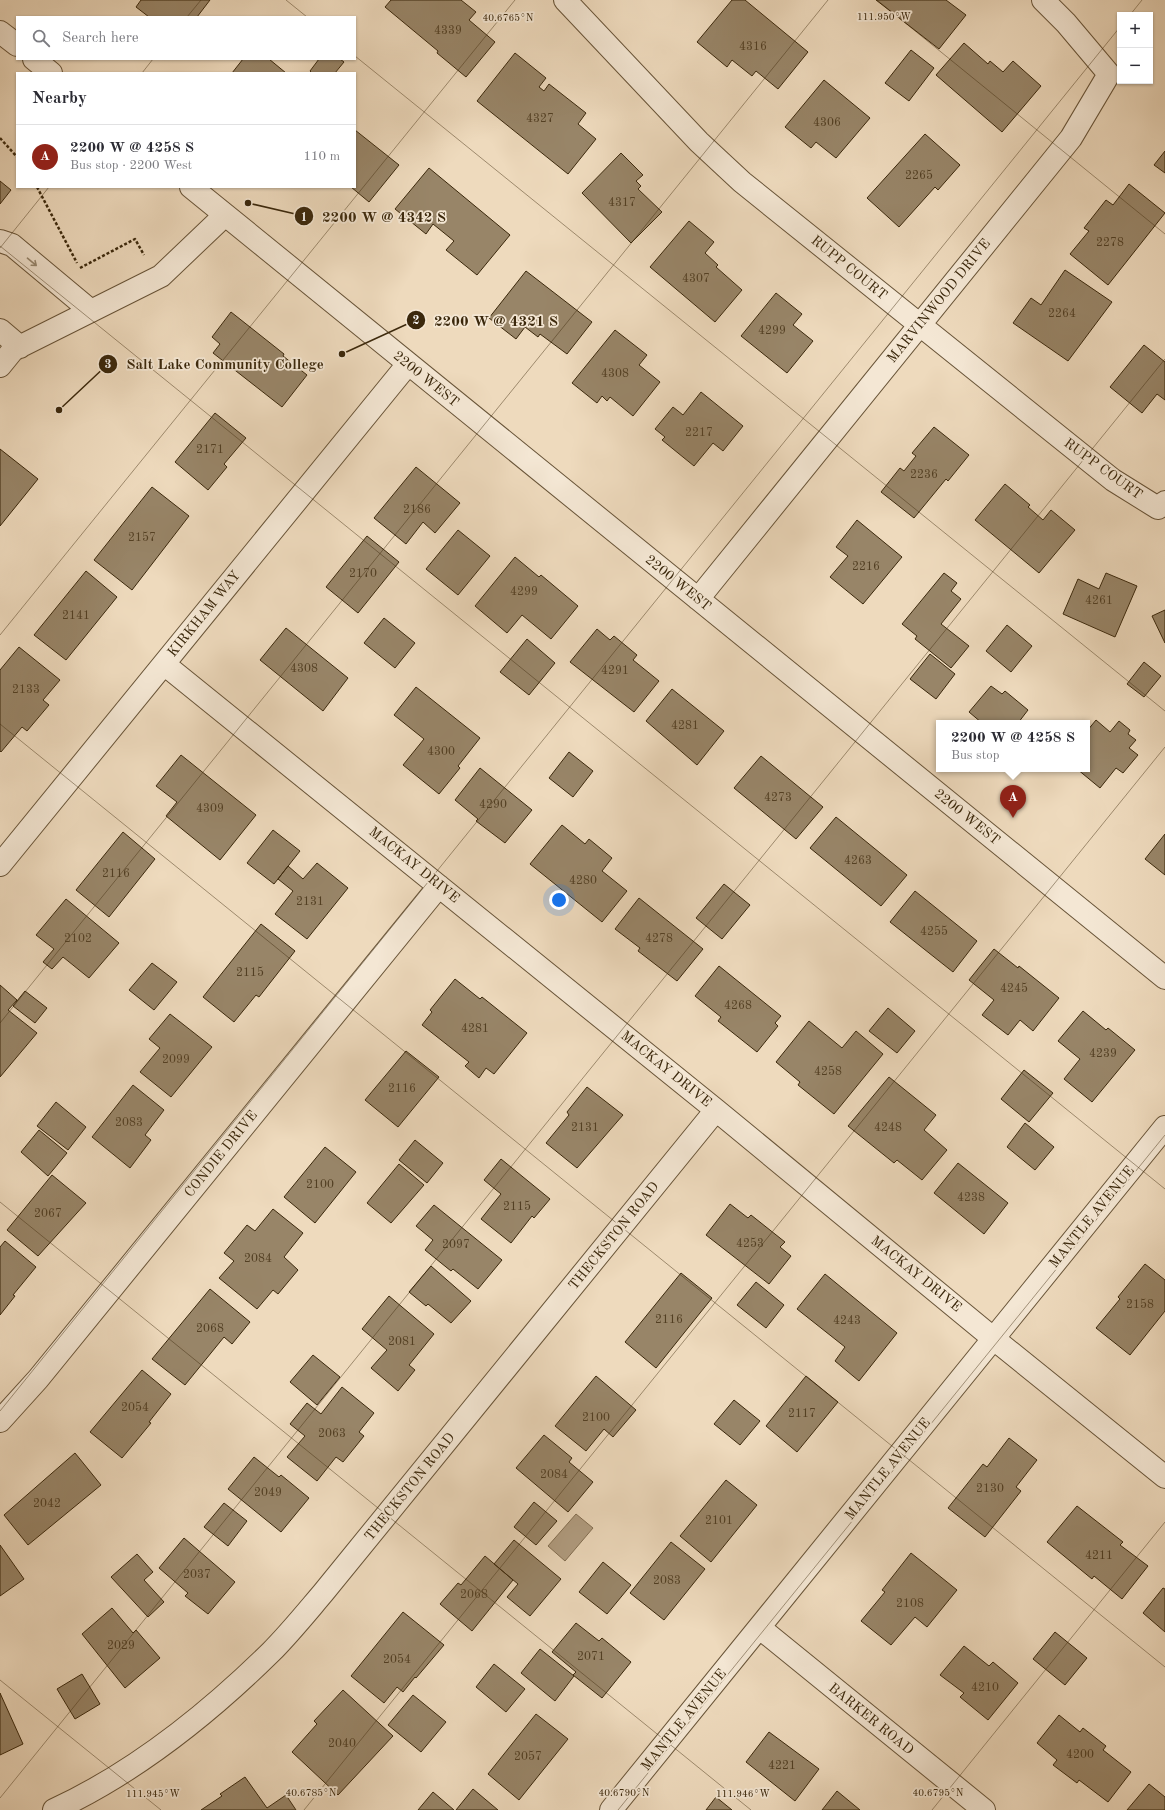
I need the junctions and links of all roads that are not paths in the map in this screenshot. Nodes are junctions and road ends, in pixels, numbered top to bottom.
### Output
1 (565, 0) edge
2 (1043, 0) edge
3 (0, 32) edge
4 (16, 44) edge
5 (35, 60) edge
6 (50, 72) edge
7 (192, 188) edge
8 (225, 215) junction
9 (0, 241) edge
10 (91, 311) junction
11 (920, 325) junction
12 (0, 330) edge
13 (20, 347) junction
14 (408, 364) junction
15 (0, 366) edge
16 (1162, 505) edge
17 (698, 599) junction
18 (164, 664) junction
19 (0, 865) edge
20 (440, 886) junction
21 (1165, 978) edge
22 (716, 1110) junction
23 (1165, 1127) edge
24 (994, 1339) junction
25 (0, 1421) edge
26 (1165, 1477) edge
27 (760, 1628) junction
28 (54, 1810) edge
29 (611, 1810) edge
30 (984, 1810) edge

1 - 11 street, RUPP COURT
2 - 11 street, MARVINWOOD DRIVE
3 - 4 street
5 - 6 street
7 - 8 street, 2200 WEST
8 - 10 street
8 - 14 street, 2200 WEST
9 -> 10 street
10 - 13 street
11 - 16 street, RUPP COURT
11 - 17 street, MARVINWOOD DRIVE
12 - 13 street
13 - 15 street
14 - 17 street, 2200 WEST
14 - 18 street, KIRKHAM WAY
17 - 21 street, 2200 WEST
18 - 19 street, KIRKHAM WAY
18 - 20 street, MACKAY DRIVE
20 - 22 street, MACKAY DRIVE
20 - 25 street, CONDIE DRIVE
22 - 24 street, MACKAY DRIVE
22 - 28 street, THECKSTON ROAD
23 - 24 street, MANTLE AVENUE
24 - 26 street, MACKAY DRIVE
24 - 27 street, MANTLE AVENUE
27 - 29 street, MANTLE AVENUE
27 - 30 street, BARKER ROAD

